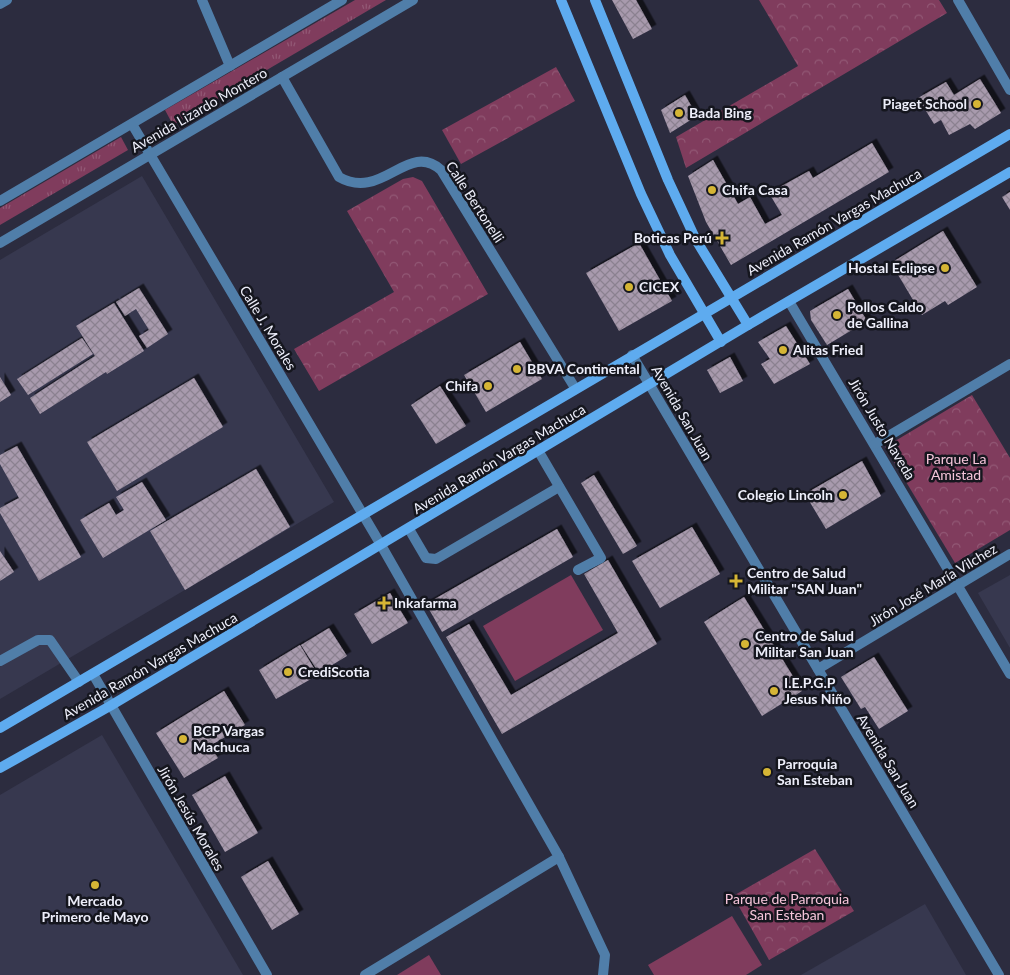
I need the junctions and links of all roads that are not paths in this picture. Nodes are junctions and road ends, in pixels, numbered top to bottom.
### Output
1 (7, 0) edge
2 (202, 0) edge
3 (342, 0) edge
4 (413, 0) edge
5 (562, 0) edge
6 (595, 0) edge
7 (958, 0) edge
8 (0, 4) edge
9 (230, 66) junction
10 (282, 77) junction
11 (1010, 90) edge
12 (132, 124) junction
13 (1010, 134) edge
14 (150, 154) junction
15 (1010, 172) edge
16 (0, 201) edge
17 (0, 243) edge
18 (732, 298) junction
19 (790, 302) junction
20 (704, 313) junction
21 (748, 325) junction
22 (721, 342) junction
23 (632, 355) junction
24 (1010, 364) edge
25 (650, 385) junction
26 (575, 388) junction
27 (875, 444) junction
28 (539, 452) junction
29 (559, 487) junction
30 (363, 516) junction
31 (409, 529) junction
32 (381, 545) junction
33 (1010, 554) edge
34 (578, 570) dead end
35 (958, 585) junction
36 (0, 661) edge
37 (818, 669) junction
38 (92, 674) junction
39 (1010, 674) edge
40 (79, 682) junction
41 (110, 706) junction
42 (0, 728) edge
43 (0, 768) edge
44 (559, 857) junction
45 (267, 975) edge
46 (365, 975) edge
47 (603, 975) edge
48 (998, 975) edge

1 - 8 street
2 - 9 street
3 - 9 street, Avenida Lizardo Montero
4 - 10 street, Avenida Lizardo Montero
5 - 20 main road
6 - 18 main road
7 - 11 street
9 - 12 street, Avenida Lizardo Montero
10 - 14 street, Avenida Lizardo Montero
10 - 26 street, Calle Bertonelli
12 - 14 street, Calle J. Morales
12 - 16 street, Avenida Lizardo Montero
13 - 18 main road, Avenida Ramón Vargas Machuca
14 - 17 street, Avenida Lizardo Montero
14 - 30 street, Calle J. Morales
15 - 19 main road, Avenida Ramón Vargas Machuca
18 - 20 main road, Avenida Ramón Vargas Machuca
18 - 21 main road
19 - 21 main road, Avenida Ramón Vargas Machuca
19 - 27 street, Jirón Justo Naveda
20 - 22 main road
20 - 23 main road, Avenida Ramón Vargas Machuca
21 - 22 main road, Avenida Ramón Vargas Machuca
22 - 25 main road, Avenida Ramón Vargas Machuca
23 - 25 street, Avenida San Juan
23 - 26 main road, Avenida Ramón Vargas Machuca
24 - 27 street
25 - 28 main road, Avenida Ramón Vargas Machuca
25 - 37 street, Avenida San Juan
26 - 30 main road, Avenida Ramón Vargas Machuca
27 - 35 street, Jirón Justo Naveda
28 - 29 street
28 - 31 main road, Avenida Ramón Vargas Machuca
29 - 31 street
29 - 34 street
30 - 32 street, Calle J. Morales
30 - 38 main road, Avenida Ramón Vargas Machuca
31 - 32 main road, Avenida Ramón Vargas Machuca
32 - 41 main road, Avenida Ramón Vargas Machuca
32 - 44 street, Calle J. Morales
33 - 35 street, Jirón José María Vilchez
35 - 37 street, Jirón José María Vilchez
35 - 39 street, Jirón Justo Naveda
36 - 40 street
37 - 48 street, Avenida San Juan
38 - 40 main road, Avenida Ramón Vargas Machuca
38 - 41 street, Jirón Jesús Morales
40 - 42 main road, Avenida Ramón Vargas Machuca
41 - 43 main road, Avenida Ramón Vargas Machuca
41 - 45 street, Jirón Jesús Morales
44 - 46 street
44 - 47 street, Calle J. Morales

